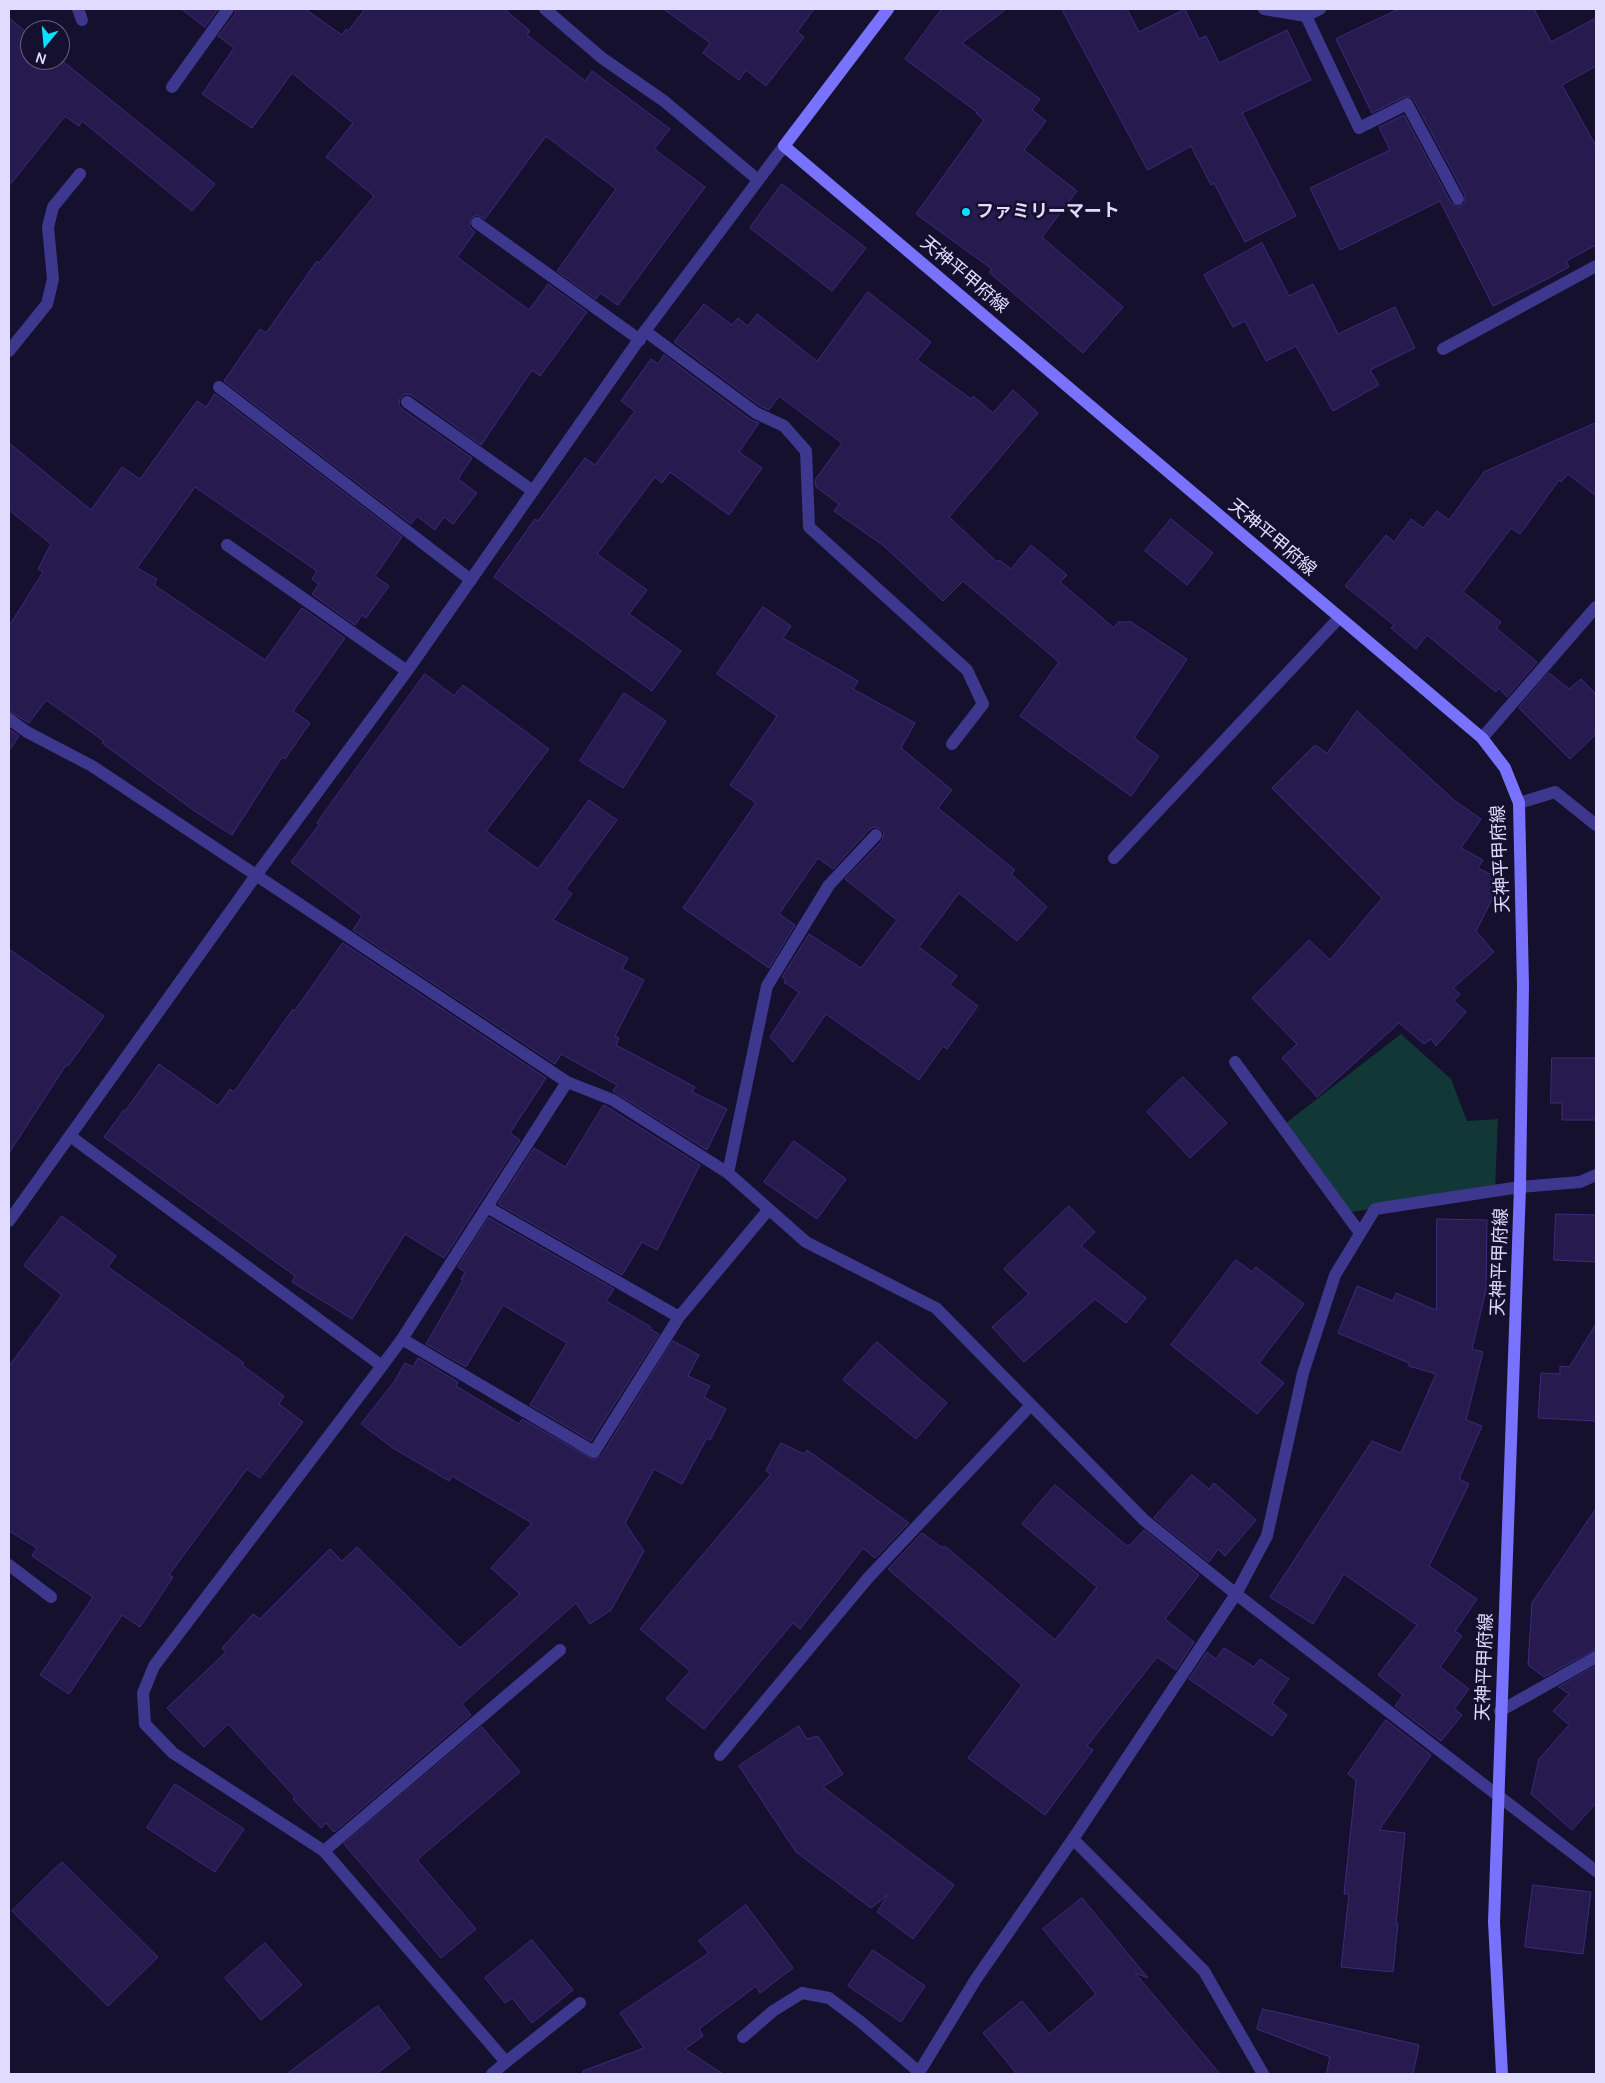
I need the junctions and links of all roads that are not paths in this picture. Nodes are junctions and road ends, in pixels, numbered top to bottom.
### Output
1 (228, 9) edge
2 (545, 9) edge
3 (888, 9) edge
4 (1264, 9) edge
5 (1320, 9) edge
6 (1306, 16) junction
7 (172, 87) dead end
8 (784, 146) junction
9 (80, 174) dead end
10 (757, 179) junction
11 (1458, 199) dead end
12 (477, 223) dead end
13 (1596, 266) edge
14 (643, 336) junction
15 (1443, 349) dead end
16 (9, 351) edge
17 (219, 387) dead end
18 (407, 402) dead end
19 (533, 491) junction
20 (227, 545) dead end
21 (471, 580) junction
22 (1596, 607) edge
23 (1339, 618) junction
24 (407, 671) junction
25 (9, 719) edge
26 (1482, 738) junction
27 (952, 744) dead end
28 (1518, 802) junction
29 (1596, 825) edge
30 (876, 835) dead end
31 (1114, 858) dead end
32 (257, 874) junction
33 (1235, 1062) dead end
34 (567, 1082) junction
35 (70, 1136) junction
36 (728, 1173) junction
37 (1596, 1175) edge
38 (1520, 1187) junction
39 (487, 1207) junction
40 (768, 1209) junction
41 (9, 1221) edge
42 (1360, 1233) junction
43 (679, 1316) junction
44 (402, 1340) junction
45 (382, 1366) junction
46 (1031, 1405) junction
47 (9, 1565) edge
48 (1236, 1594) junction
49 (51, 1596) dead end
50 (560, 1650) dead end
51 (1596, 1657) edge
52 (1500, 1711) junction
53 (720, 1755) dead end
54 (1499, 1795) junction
55 (1073, 1840) junction
56 (324, 1852) junction
57 (1596, 1871) edge
58 (580, 2003) dead end
59 (743, 2037) dead end
60 (506, 2062) junction
61 (918, 2073) edge
62 (492, 2074) edge
63 (1263, 2074) edge
64 (1502, 2074) edge

1 - 7 street
2 - 10 street
3 - 8 main road
4 - 6 street
5 - 6 street
6 - 11 street
8 - 10 street
8 - 23 main road, 天神平甲府線
9 - 16 street
10 - 14 street
12 - 14 street
13 - 15 street
14 - 19 street
14 - 27 street
17 - 21 street
18 - 19 street
19 - 21 street
20 - 24 street
21 - 24 street
22 - 26 street
23 - 26 main road, 天神平甲府線
23 - 31 street
24 - 32 street
25 - 32 street
26 - 28 main road, 天神平甲府線
28 - 29 street
28 - 38 main road, 天神平甲府線
30 - 36 street
32 - 34 street
32 - 35 street
33 - 42 street
34 - 36 street
34 - 39 street
35 - 41 street
35 - 45 street
36 - 40 street
37 - 38 street
38 - 42 street
38 - 52 main road, 天神平甲府線
39 - 43 street
39 - 44 street
40 - 43 street
40 - 46 street
42 - 48 street
43 - 44 street
44 - 45 street
45 - 56 street
46 - 48 street
46 - 53 street
47 - 49 street
48 - 54 street
48 - 55 street
50 - 56 street
51 - 52 street
52 - 54 main road, 天神平甲府線
54 - 57 street
54 - 64 main road, 天神平甲府線
55 - 61 street
55 - 63 street
56 - 60 street
58 - 60 street
59 - 61 street
60 - 62 street

